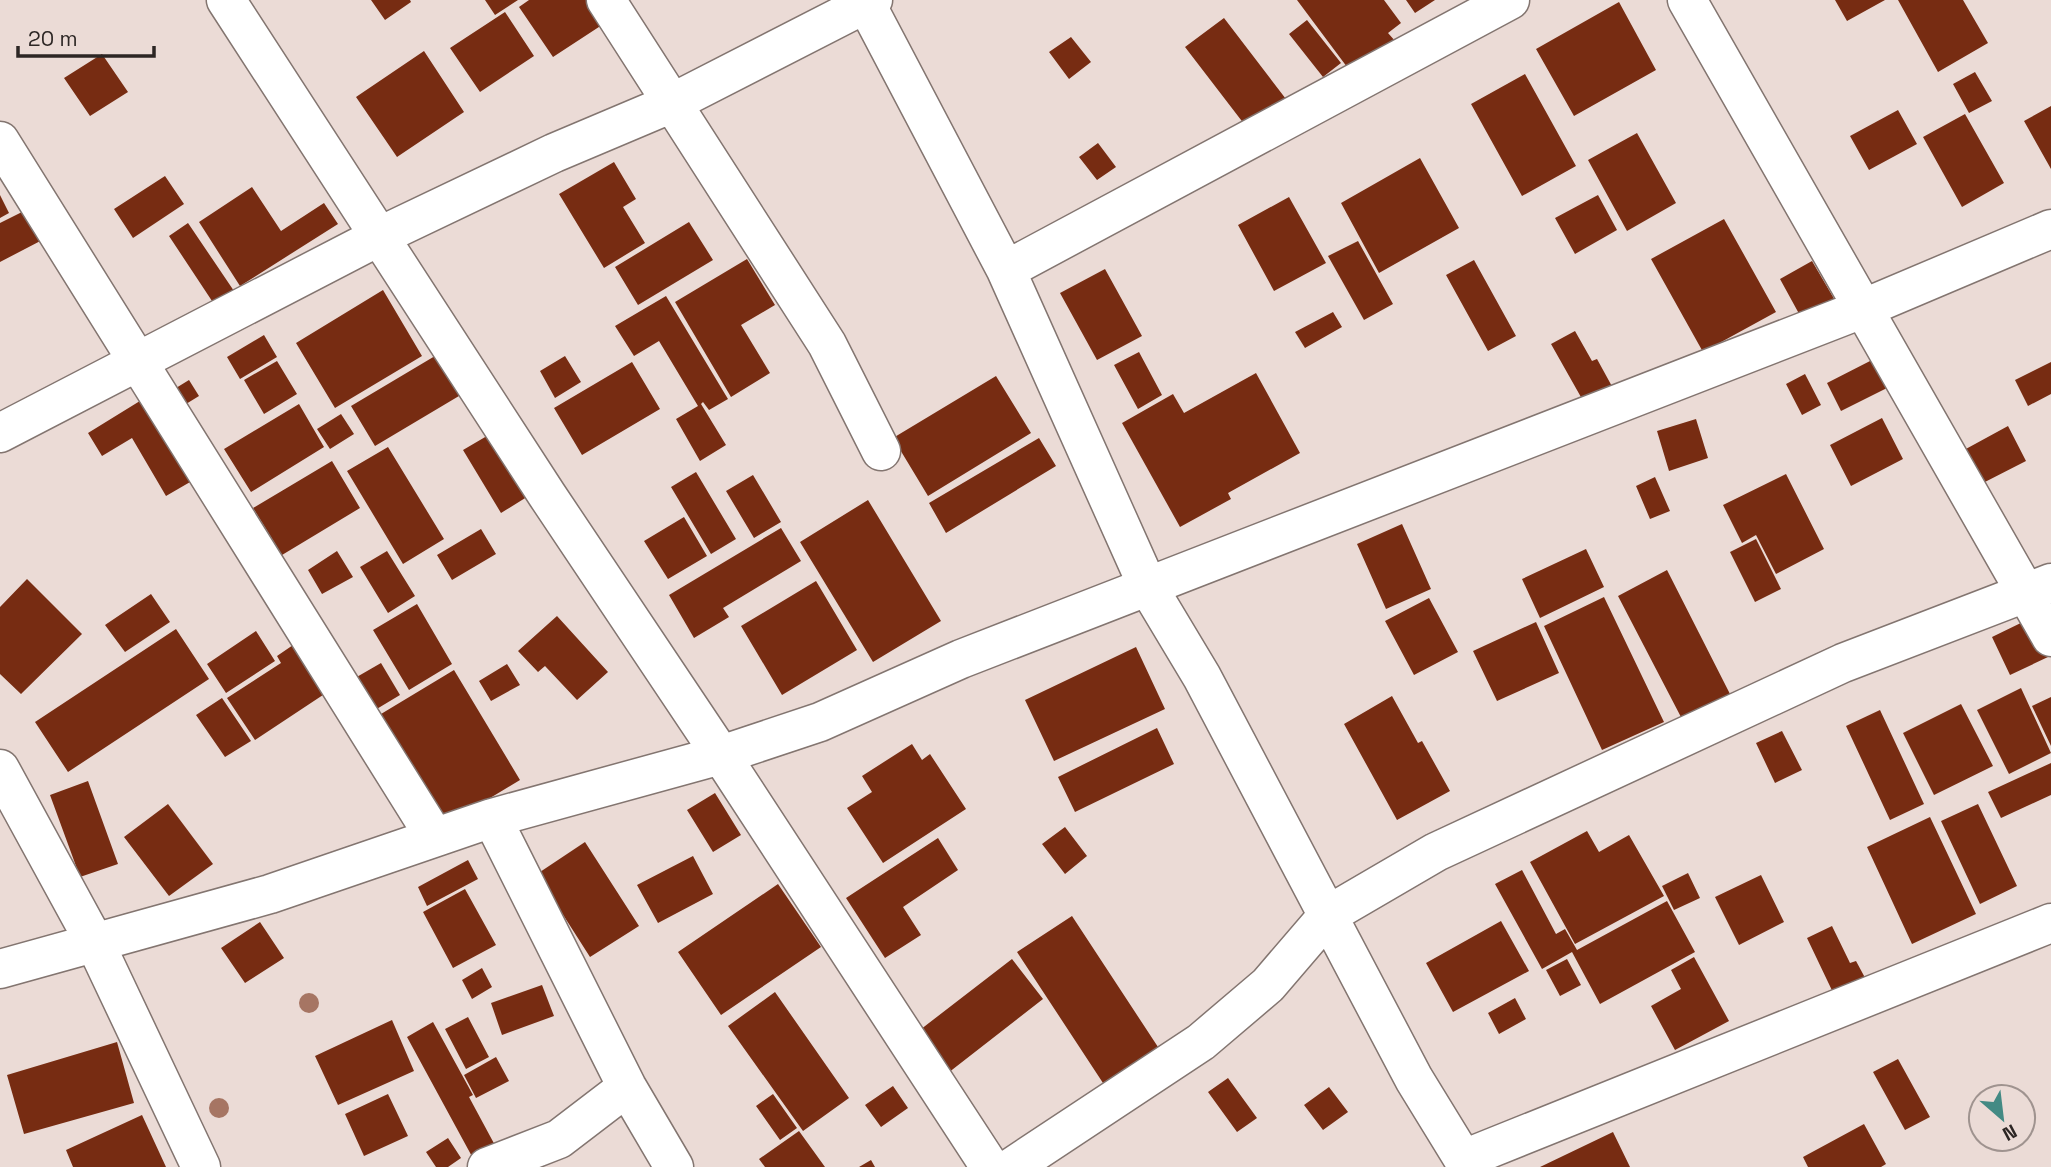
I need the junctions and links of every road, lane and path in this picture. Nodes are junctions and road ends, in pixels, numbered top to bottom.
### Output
1 (226, 0) edge
2 (606, 0) edge
3 (1510, 0) edge
4 (1687, 0) edge
5 (868, 1) edge
6 (670, 104) junction
7 (0, 141) edge
8 (2051, 229) edge
9 (378, 237) junction
10 (1006, 270) junction
11 (1862, 309) junction
12 (138, 362) junction
13 (0, 433) edge
14 (881, 451) dead end
15 (1149, 587) junction
16 (2038, 588) edge
17 (2051, 637) edge
18 (721, 755) junction
19 (0, 769) edge
20 (492, 818) junction
21 (434, 836) junction
22 (1328, 915) junction
23 (2051, 923) edge
24 (95, 943) junction
25 (0, 970) edge
26 (627, 1087) junction
27 (1466, 1163) edge
28 (201, 1167) edge
29 (487, 1167) edge
30 (674, 1167) edge
31 (990, 1167) edge
32 (1012, 1167) edge

1 - 9 street
2 - 6 street
3 - 10 street
4 - 11 street
5 - 6 street
5 - 10 street
6 - 9 street
6 - 14 street
7 - 12 street
8 - 11 street
9 - 12 street
9 - 18 street
10 - 15 street
11 - 15 street
11 - 16 street
12 - 13 street
12 - 21 street
15 - 18 street
15 - 22 street
16 - 17 street
16 - 22 street
18 - 20 street
18 - 31 street
19 - 24 street
20 - 21 street
20 - 26 street
21 - 24 street
22 - 27 street
22 - 32 street
23 - 27 street
24 - 25 street
24 - 28 street
26 - 29 street
26 - 30 street

